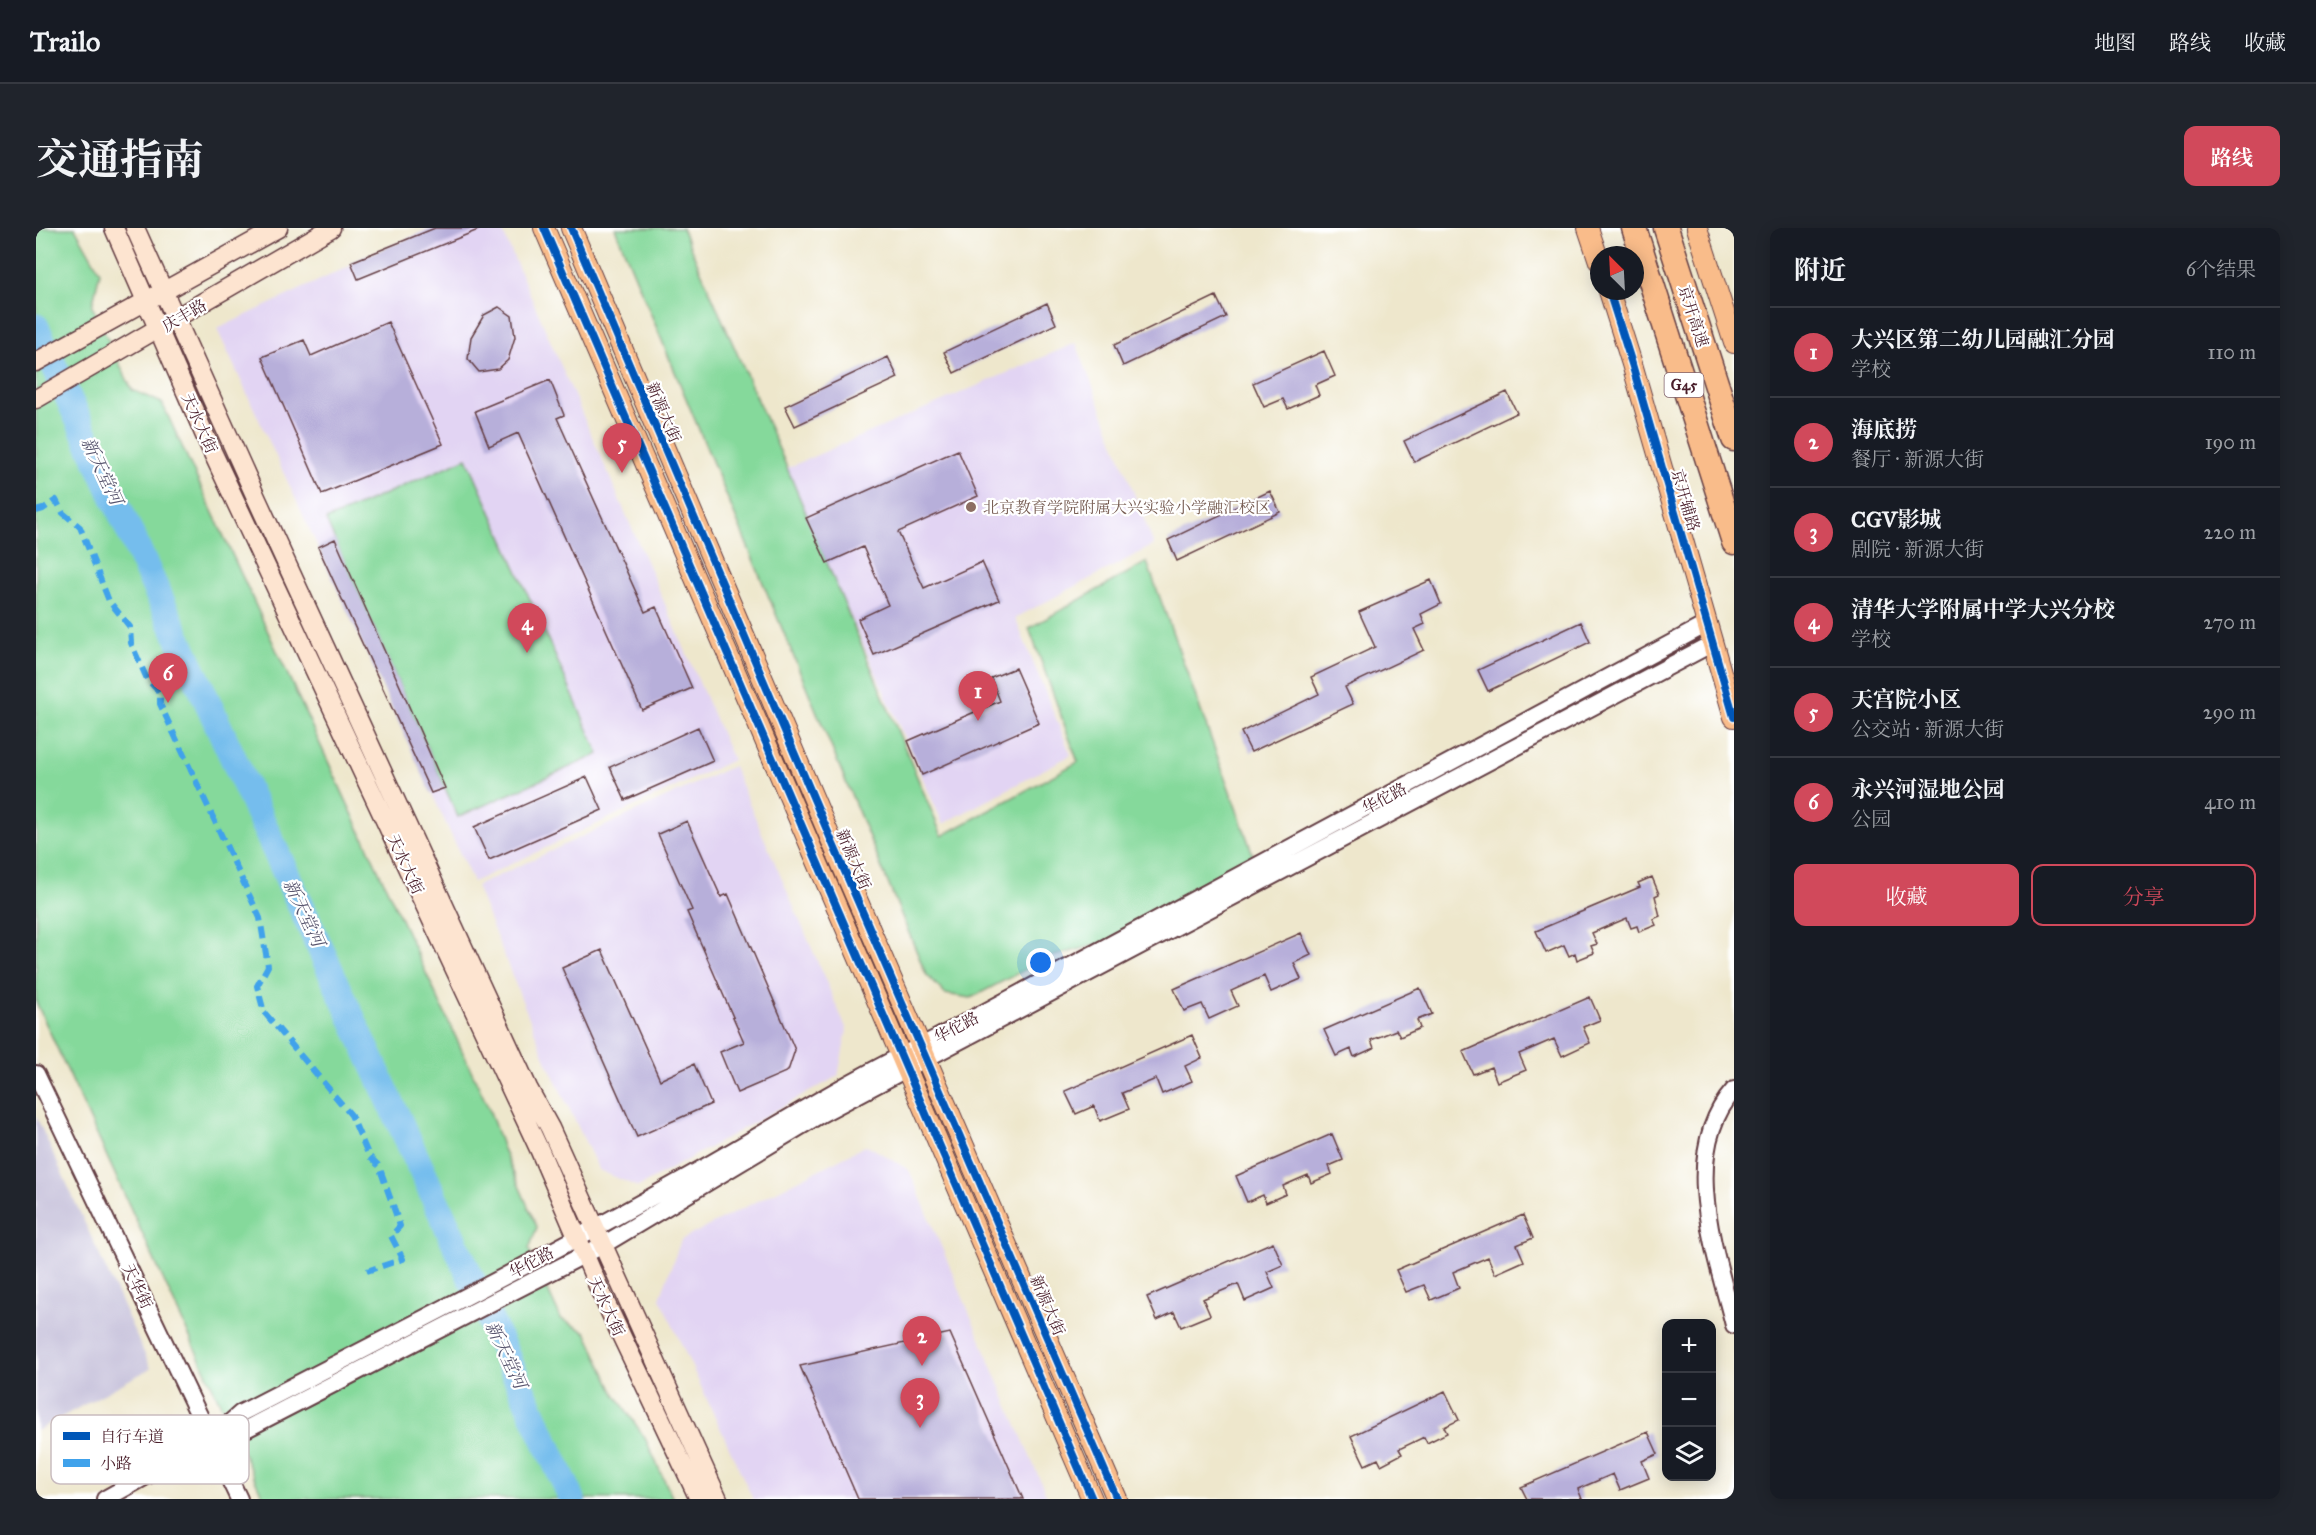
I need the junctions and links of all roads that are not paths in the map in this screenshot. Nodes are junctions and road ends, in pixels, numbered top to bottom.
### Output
1 (114, 228) edge
2 (135, 228) edge
3 (278, 228) edge
4 (331, 228) edge
5 (544, 228) edge
6 (571, 228) edge
7 (1588, 228) edge
8 (1634, 228) edge
9 (1666, 228) edge
10 (1697, 228) edge
11 (1594, 246) edge
12 (165, 291) junction
13 (148, 300) junction
14 (1612, 300) edge
15 (176, 320) junction
16 (158, 330) junction
17 (1734, 343) edge
18 (36, 362) edge
19 (36, 399) edge
20 (1734, 439) edge
21 (1734, 542) edge
22 (1707, 624) junction
23 (1713, 643) junction
24 (1734, 717) edge
25 (923, 1053) junction
26 (904, 1062) junction
27 (36, 1074) edge
28 (1734, 1090) edge
29 (595, 1227) junction
30 (577, 1237) junction
31 (603, 1245) junction
32 (584, 1255) junction
33 (440, 1319) junction
34 (1734, 1325) edge
35 (199, 1415) edge
36 (239, 1415) edge
37 (132, 1484) edge
38 (232, 1484) edge
39 (105, 1499) edge
40 (239, 1499) edge
41 (699, 1499) edge
42 (718, 1499) edge
43 (1092, 1499) edge
44 (1117, 1499) edge

1 - 13 main road, 天水大街
2 - 12 main road, 天水大街
3 - 12 main road, 庆丰路
4 - 15 main road, 庆丰路
5 - 26 main road
6 - 25 main road, 新源大街
7 - 11 main road
8 - 21 highway, 京开高速 / G45
9 - 20 highway, 京开高速 / G45
10 - 17 main road
12 - 13 main road, 庆丰路
12 - 15 main road, 天水大街
13 - 16 main road, 天水大街
13 - 18 main road, 庆丰路
14 - 22 main road, 京开辅路
15 - 16 main road, 庆丰路
15 - 29 main road, 天水大街
16 - 19 main road, 庆丰路
16 - 30 main road, 天水大街
22 - 23 main road, 京开辅路
22 - 25 street, 华佗路
23 - 24 main road, 京开辅路
23 - 25 street, 华佗路
25 - 26 street, 华佗路
25 - 44 main road, 新源大街
26 - 29 street, 华佗路
26 - 31 street, 华佗路
26 - 43 main road
27 - 35 street, 天华街
28 - 34 street
29 - 30 street, 华佗路
29 - 31 main road, 天水大街
30 - 32 main road, 天水大街
30 - 33 street, 华佗路
31 - 32 street, 华佗路
31 - 42 main road, 天水大街
32 - 33 street, 华佗路
32 - 41 main road, 天水大街
33 - 36 street, 华佗路
37 - 39 street, 华佗路
38 - 40 street, 天华街

